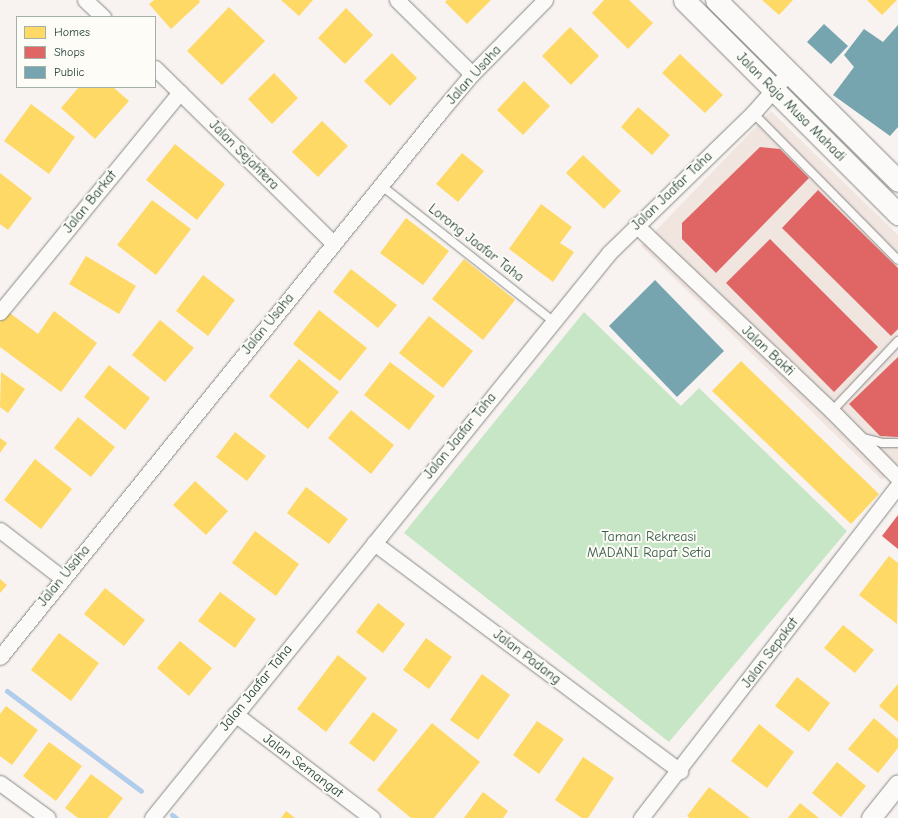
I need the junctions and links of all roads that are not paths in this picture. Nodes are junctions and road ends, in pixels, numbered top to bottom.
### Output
1 (85, 0) edge
2 (397, 0) edge
3 (545, 0) edge
4 (684, 0) edge
5 (716, 0) edge
6 (102, 16) edge
7 (156, 69) edge
8 (789, 72) junction
9 (472, 74) junction
10 (774, 89) junction
11 (180, 92) junction
12 (753, 112) junction
13 (895, 172) edge
14 (382, 186) junction
15 (898, 214) edge
16 (636, 225) junction
17 (333, 243) junction
18 (898, 260) edge
19 (0, 312) edge
20 (553, 321) junction
21 (898, 342) edge
22 (832, 411) junction
23 (856, 435) junction
24 (898, 443) edge
25 (898, 478) edge
26 (898, 486) edge
27 (0, 530) edge
28 (374, 542) junction
29 (62, 578) junction
30 (0, 657) edge
31 (234, 714) junction
32 (680, 771) junction
33 (0, 783) edge
34 (898, 784) edge
35 (48, 818) edge
36 (152, 818) edge
37 (372, 818) edge
38 (641, 818) edge
39 (872, 818) edge

1 - 6 street
2 - 9 street
3 - 9 street, Jalan Usaha
4 - 10 main road, Jalan Raja Musa Mahadi
5 - 8 main road, Jalan Raja Musa Mahadi
7 - 11 street, Jalan Sejahtera
8 - 10 street, Jalan Jaafar Taha
8 - 13 main road, Jalan Raja Musa Mahadi
9 - 14 street, Jalan Usaha
10 - 12 street, Jalan Jaafar Taha
10 - 15 main road, Jalan Raja Musa Mahadi
11 - 17 street, Jalan Sejahtera
11 - 19 street, Jalan Barkat
12 - 16 street, Jalan Jaafar Taha
12 - 18 lane
14 - 17 street, Jalan Usaha
14 - 20 lane, Lorong Jaafar Taha
16 - 20 street, Jalan Jaafar Taha
16 - 22 street, Jalan Bakti
17 - 29 street, Jalan Usaha
20 - 28 street, Jalan Jaafar Taha
21 - 22 lane
22 - 23 street, Jalan Bakti
23 - 24 lane
23 - 25 street, Jalan Bakti
26 - 32 street, Jalan Sepakat
27 - 29 street
28 - 31 street, Jalan Jaafar Taha
28 - 32 street, Jalan Padang
29 - 30 street, Jalan Usaha
31 - 36 street, Jalan Jaafar Taha
31 - 37 street, Jalan Semangat
32 - 38 street, Jalan Sepakat
33 - 35 street
34 - 39 street

